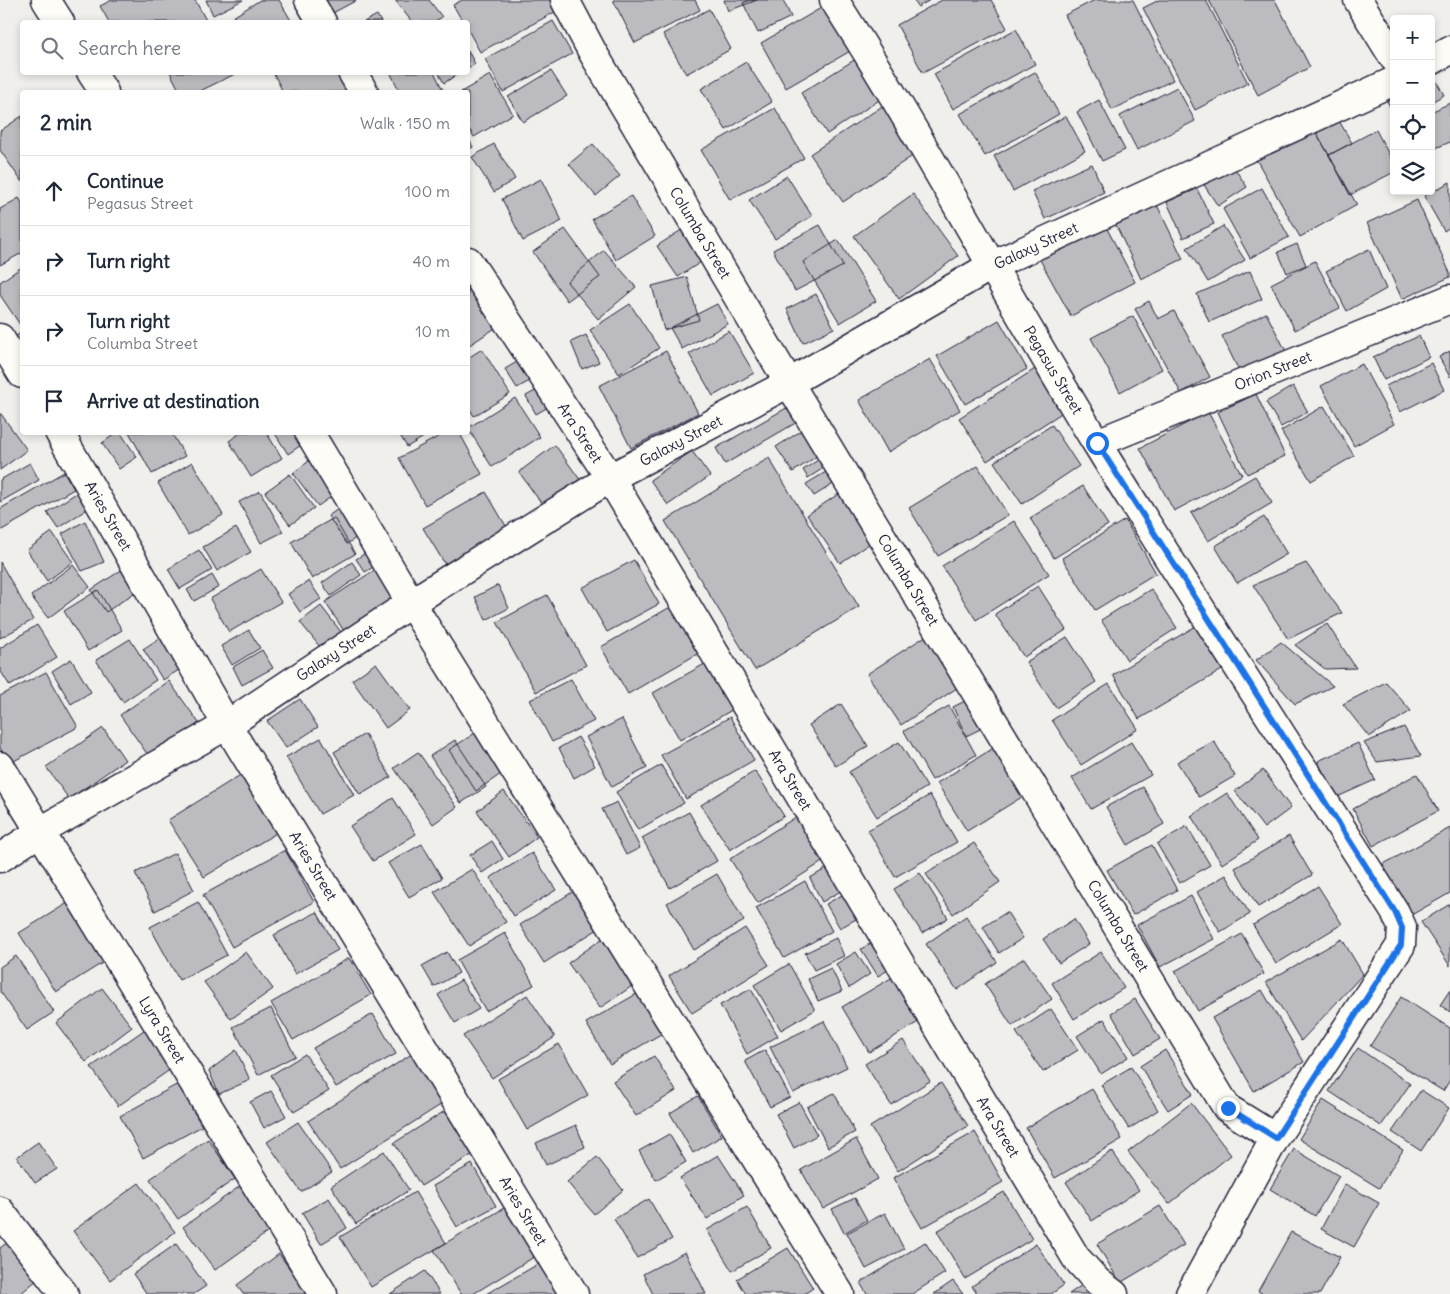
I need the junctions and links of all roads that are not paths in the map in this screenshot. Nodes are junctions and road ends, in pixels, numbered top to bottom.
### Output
1 (46, 0) edge
2 (308, 0) edge
3 (565, 0) edge
4 (834, 0) edge
5 (1358, 0) edge
6 (59, 20) edge
7 (321, 20) edge
8 (1450, 50) edge
9 (1390, 52) edge
10 (1433, 60) edge
11 (93, 75) edge
12 (354, 75) edge
13 (1390, 83) edge
14 (103, 90) edge
15 (363, 90) edge
16 (470, 265) edge
17 (991, 266) junction
18 (1450, 299) edge
19 (0, 338) edge
20 (20, 371) edge
21 (789, 383) junction
22 (61, 435) edge
23 (311, 435) edge
24 (1097, 443) junction
25 (610, 478) junction
26 (411, 603) junction
27 (227, 725) junction
28 (0, 766) edge
29 (40, 831) junction
30 (0, 858) edge
31 (1276, 1138) junction
32 (0, 1211) edge
33 (64, 1294) edge
34 (323, 1294) edge
35 (574, 1294) edge
36 (840, 1294) edge
37 (1114, 1294) edge
38 (1190, 1294) edge

1 - 6 street
2 - 7 street
3 - 21 street, Columba Street
4 - 17 street, Pegasus Street
5 - 9 street
8 - 10 street
11 - 14 street
12 - 15 street
13 - 17 street, Galaxy Street
16 - 25 street, Ara Street
17 - 21 street, Galaxy Street
17 - 24 street, Pegasus Street
18 - 24 street, Orion Street
19 - 20 street
21 - 25 street, Galaxy Street
21 - 31 street, Columba Street
22 - 27 street, Aries Street
23 - 26 street
24 - 31 street, Pegasus Street
25 - 26 street, Galaxy Street
25 - 37 street, Ara Street
26 - 27 street, Galaxy Street
26 - 36 street
27 - 29 street, Galaxy Street
27 - 35 street, Aries Street
28 - 29 street, Lyra Street
29 - 30 street, Galaxy Street
29 - 34 street, Lyra Street
31 - 38 street, Pegasus Street
32 - 33 street

